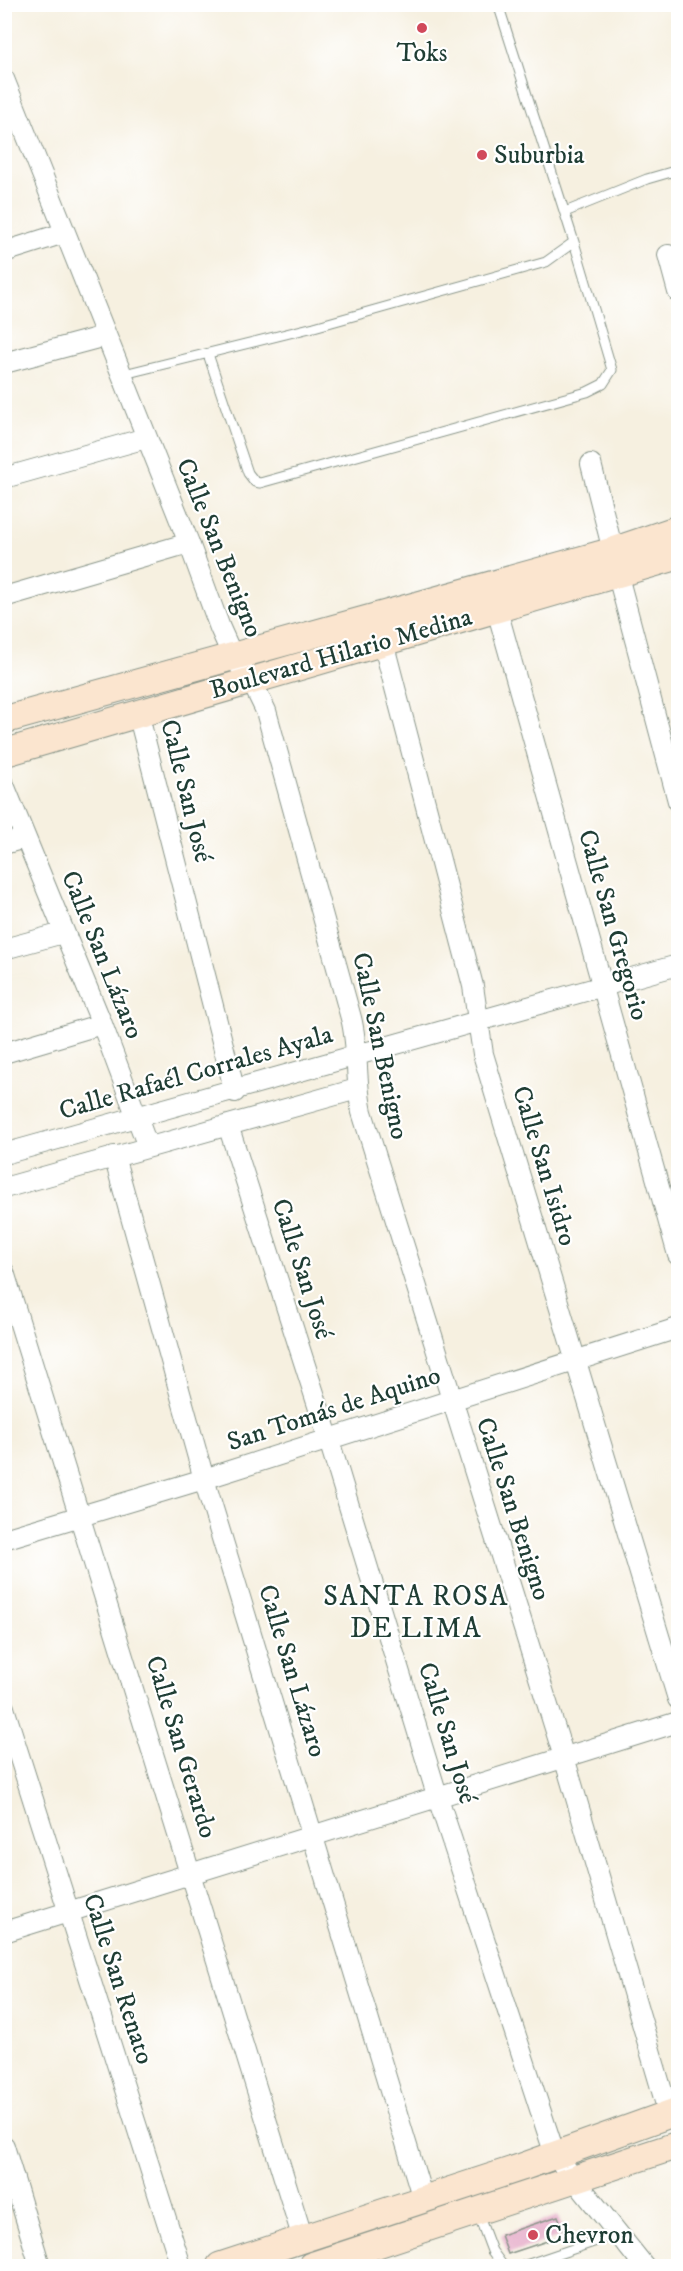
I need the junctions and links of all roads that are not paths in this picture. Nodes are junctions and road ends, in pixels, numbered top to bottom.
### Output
1 (498, 4) edge
2 (4, 79) edge
3 (678, 170) edge
4 (565, 212) junction
5 (64, 233) junction
6 (574, 242) junction
7 (4, 252) edge
8 (668, 255) dead end
9 (678, 292) edge
10 (105, 336) junction
11 (208, 354) junction
12 (4, 363) edge
13 (120, 375) junction
14 (146, 438) junction
15 (591, 464) dead end
16 (4, 478) edge
17 (678, 529) edge
18 (189, 543) junction
19 (678, 556) edge
20 (616, 563) junction
21 (4, 597) edge
22 (497, 610) junction
23 (383, 642) junction
24 (233, 657) junction
25 (251, 680) junction
26 (138, 713) junction
27 (4, 720) edge
28 (4, 753) edge
29 (4, 785) edge
30 (678, 801) edge
31 (25, 838) junction
32 (4, 844) edge
33 (63, 933) junction
34 (4, 949) edge
35 (678, 965) edge
36 (601, 985) junction
37 (480, 1021) junction
38 (102, 1024) junction
39 (4, 1053) edge
40 (357, 1056) junction
41 (357, 1089) junction
42 (235, 1092) junction
43 (138, 1118) junction
44 (228, 1125) junction
45 (148, 1147) junction
46 (4, 1154) edge
47 (114, 1156) junction
48 (4, 1188) edge
49 (678, 1255) edge
50 (4, 1272) edge
51 (678, 1328) edge
52 (574, 1359) junction
53 (450, 1400) junction
54 (328, 1437) junction
55 (204, 1479) junction
56 (81, 1516) junction
57 (4, 1539) edge
58 (678, 1699) edge
59 (4, 1708) edge
60 (678, 1722) edge
61 (564, 1757) junction
62 (437, 1795) junction
63 (314, 1836) junction
64 (191, 1873) junction
65 (68, 1912) junction
66 (4, 1932) edge
67 (674, 2113) edge
68 (678, 2145) edge
69 (4, 2146) edge
70 (555, 2155) junction
71 (573, 2179) junction
72 (423, 2199) junction
73 (477, 2211) junction
74 (617, 2234) junction
75 (303, 2239) junction
76 (40, 2266) edge
77 (181, 2266) edge
78 (220, 2266) edge
79 (311, 2266) edge
80 (503, 2266) edge
81 (523, 2266) edge
82 (644, 2266) edge

1 - 4 lane
2 - 5 street, Calle San Benigno
3 - 4 lane
4 - 6 lane
5 - 7 street
5 - 10 street, Calle San Benigno
6 - 11 lane
6 - 11 lane
8 - 9 street
10 - 12 street
10 - 13 street, Calle San Benigno
11 - 13 lane
13 - 14 street, Calle San Benigno
14 - 16 street
14 - 18 street, Calle San Benigno
15 - 20 street
17 - 20 main road, Boulevard Hilario Medina
18 - 21 street
18 - 24 street, Calle San Benigno
19 - 20 main road, Boulevard Hilario Medina
20 - 22 main road, Boulevard Hilario Medina
20 - 24 main road, Boulevard Hilario Medina
20 - 30 street
22 - 23 main road, Boulevard Hilario Medina
22 - 36 street, Calle San Gregorio
23 - 25 main road, Boulevard Hilario Medina
23 - 37 street, Calle San Isidro
24 - 25 street, Calle San Benigno
24 - 27 main road, Boulevard Hilario Medina
25 - 26 main road, Boulevard Hilario Medina
25 - 40 street, Calle San Benigno
26 - 28 main road, Boulevard Hilario Medina
26 - 42 street, Calle San José
29 - 31 street, Calle San Lázaro
31 - 32 street
31 - 33 street, Calle San Lázaro
33 - 34 street
33 - 38 street, Calle San Lázaro
35 - 36 street, Calle Rafaél Corrales Ayala
36 - 37 street, Calle Rafaél Corrales Ayala
36 - 49 street, Calle San Gregorio
37 - 40 street, Calle Rafaél Corrales Ayala
37 - 52 street, Calle San Isidro
38 - 39 street
38 - 43 street, Calle San Lázaro
40 - 41 street, Calle San Benigno
40 - 42 street, Calle Rafaél Corrales Ayala
41 - 44 street
41 - 53 street, Calle San Benigno
42 - 43 street, Calle Rafaél Corrales Ayala
43 - 45 street, Calle San Lázaro
43 - 46 street, Calle Rafaél Corrales Ayala
44 - 45 street
44 - 54 street, Calle San José
45 - 47 street
47 - 48 street
47 - 55 street, Calle San Lázaro
50 - 56 street, Calle San Gerardo
51 - 52 street, San Tomás de Aquino
52 - 53 street, San Tomás de Aquino
52 - 58 street, Calle San Isidro
53 - 54 street, San Tomás de Aquino
53 - 61 street, Calle San Benigno
54 - 55 street, San Tomás de Aquino
54 - 62 street, Calle San José
55 - 56 street, San Tomás de Aquino
55 - 63 street, Calle San Lázaro
56 - 57 street, San Tomás de Aquino
56 - 64 street, Calle San Gerardo
59 - 65 street, Calle San Renato
60 - 61 street
61 - 62 street
61 - 67 street, Calle San Benigno
62 - 63 street
62 - 70 street, Calle San José
63 - 64 street
63 - 72 street, Calle San Lázaro
64 - 65 street
64 - 75 street, Calle San Gerardo
65 - 66 street
65 - 77 street, Calle San Renato
67 - 70 main road
68 - 71 main road
69 - 76 street
70 - 71 street, Calle San José
70 - 72 main road
71 - 73 main road
71 - 74 street, Calle San José
72 - 75 main road
73 - 79 main road
73 - 80 lane
74 - 81 lane
74 - 82 street, Calle San José
75 - 78 main road

